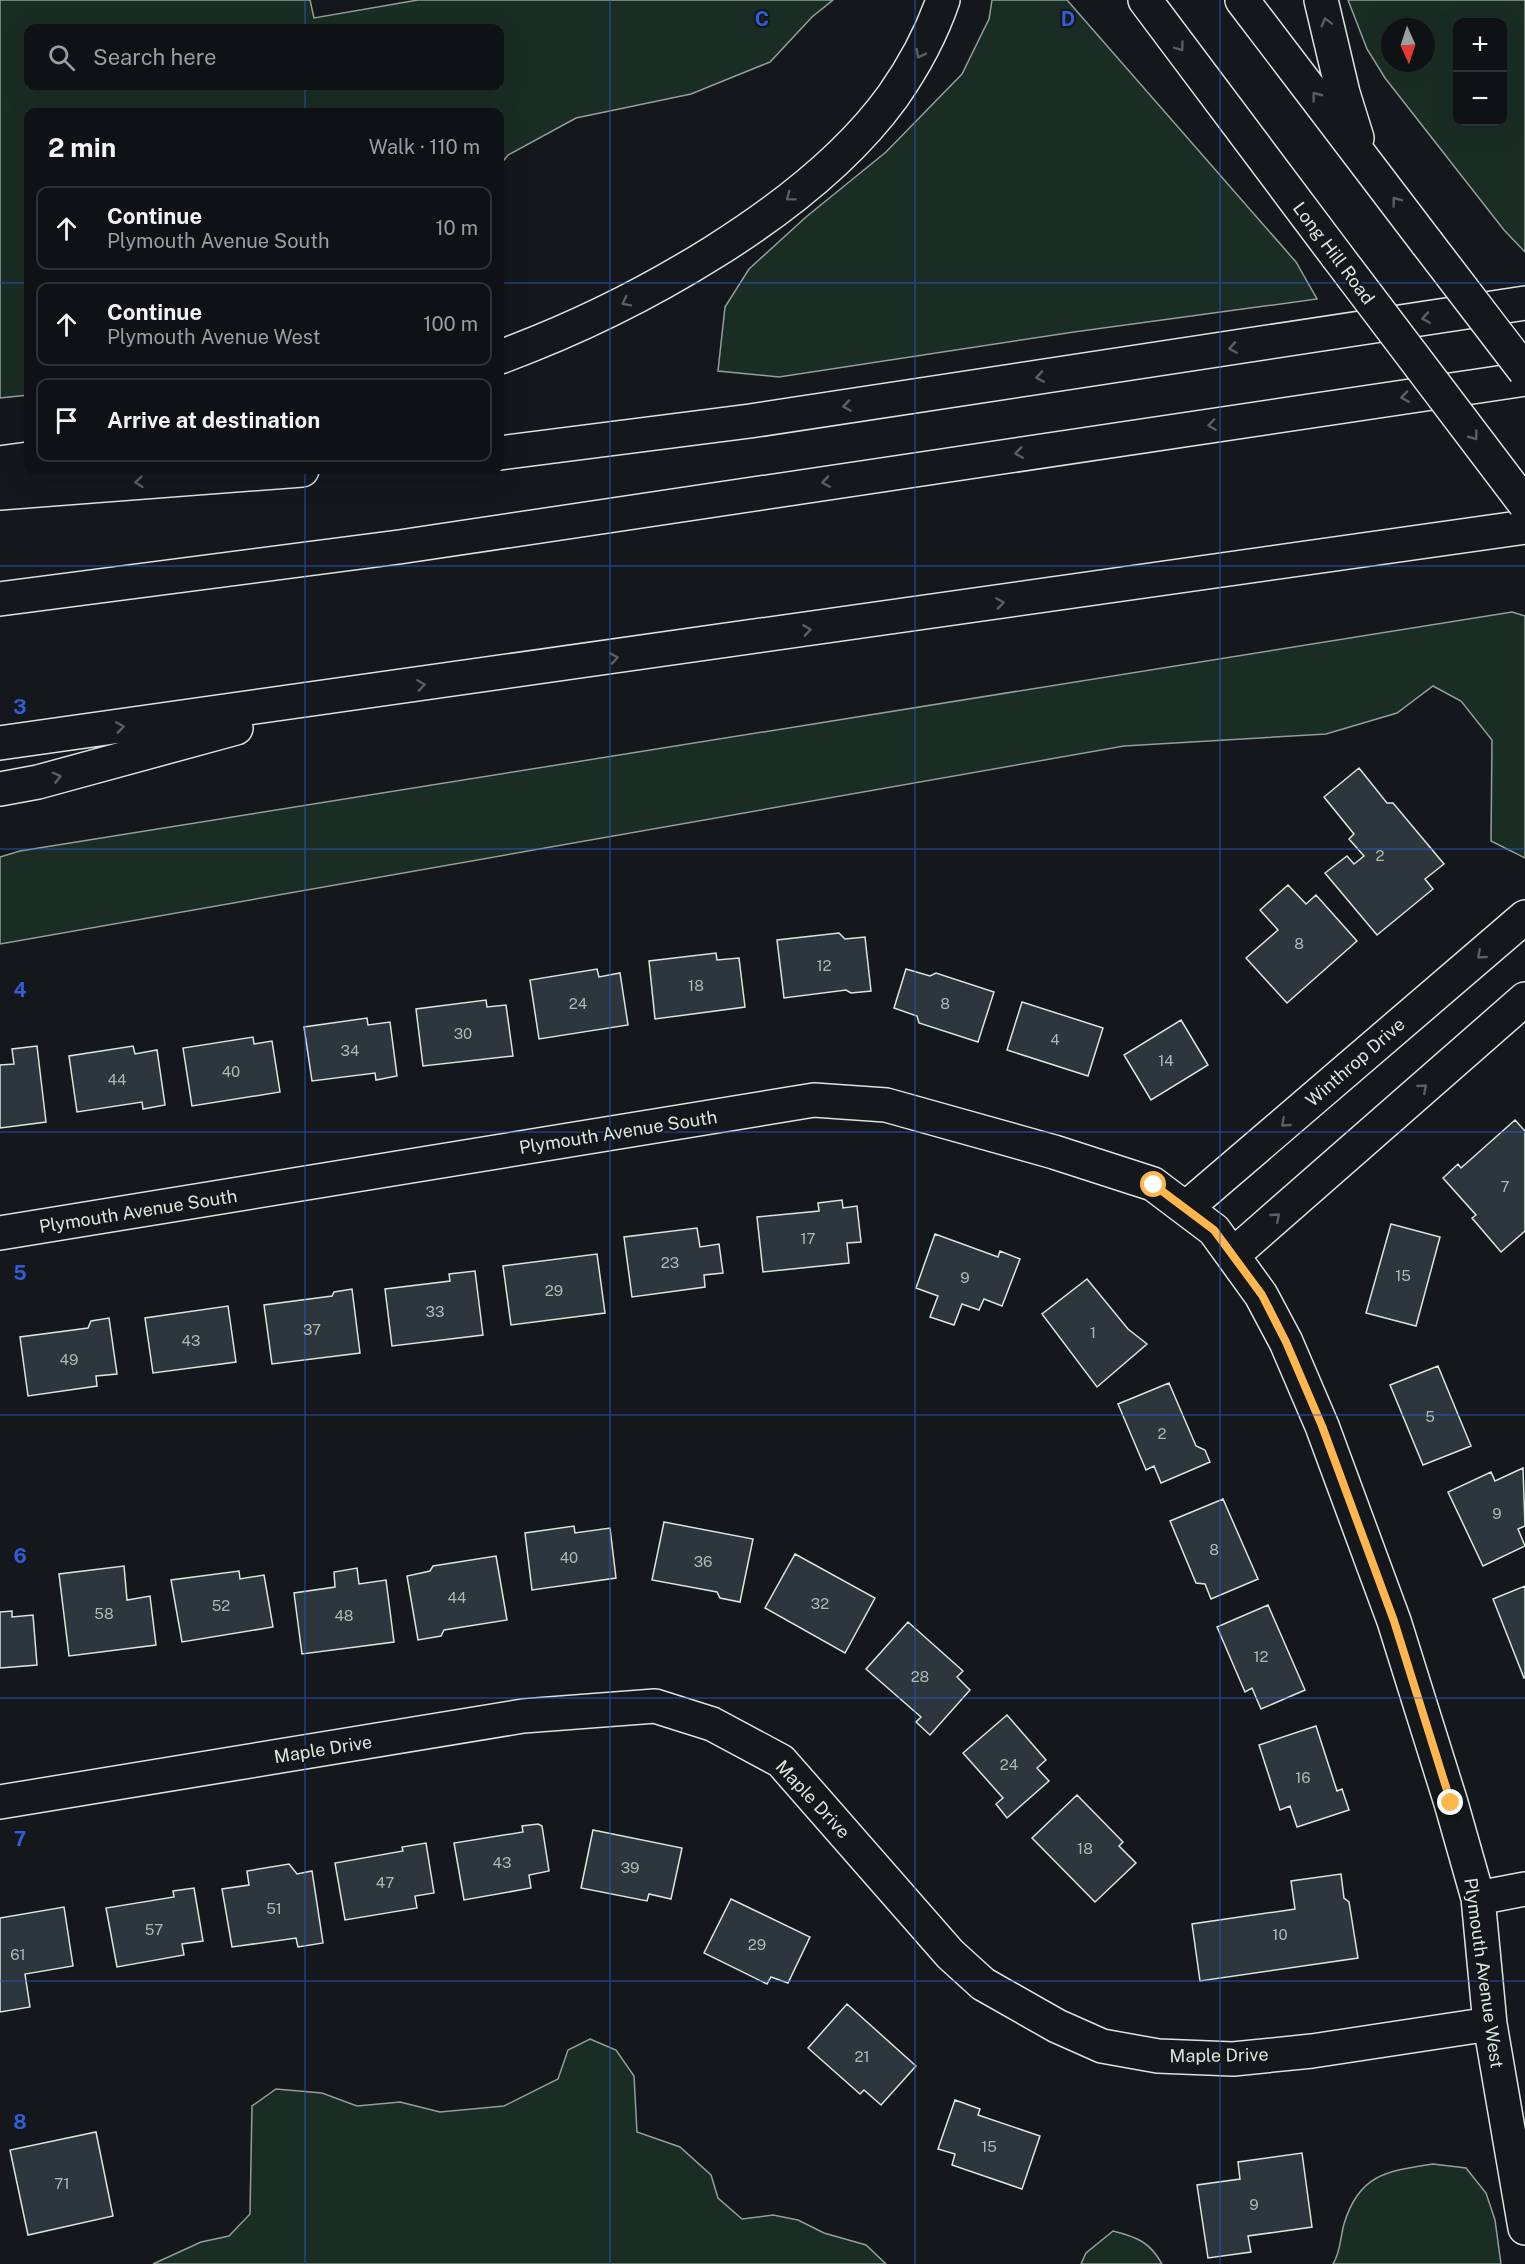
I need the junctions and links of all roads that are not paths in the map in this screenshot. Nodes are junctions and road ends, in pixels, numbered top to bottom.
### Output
1 (943, 0) edge
2 (1145, 0) edge
3 (1242, 0) edge
4 (1321, 0) edge
5 (1364, 160) junction
6 (1525, 303) edge
7 (504, 355) edge
8 (1525, 371) edge
9 (1525, 379) edge
10 (504, 452) edge
11 (24, 460) edge
12 (0, 464) edge
13 (252, 474) edge
14 (0, 494) edge
15 (1525, 504) edge
16 (1525, 527) edge
17 (0, 600) edge
18 (363, 693) junction
19 (0, 744) edge
20 (0, 789) edge
21 (1525, 917) edge
22 (1525, 999) edge
23 (1186, 1208) junction
24 (0, 1233) edge
25 (1223, 1243) junction
26 (0, 1802) edge
27 (1525, 1889) edge
28 (1478, 1898) junction
29 (1490, 2024) junction
30 (1525, 2228) edge

1 -> 7 main road
2 -> 15 main road, Long Hill Road, bridge
5 -> 3 main road
5 -> 4 main road
8 -> 5 main road, bridge
6 -> 10 main road
9 -> 17 main road
11 - 12 main road
13 -> 14 main road
18 -> 16 main road
19 -> 18 main road
20 -> 18 main road
21 -> 23 main road, Winthrop Drive
25 -> 22 main road
23 - 24 main road, Plymouth Avenue South
23 - 25 main road, Plymouth Avenue South
25 - 28 main road, Plymouth Avenue West
26 - 29 main road, Maple Drive
27 - 28 main road
28 - 29 main road, Plymouth Avenue West
29 - 30 main road, Plymouth Avenue West

